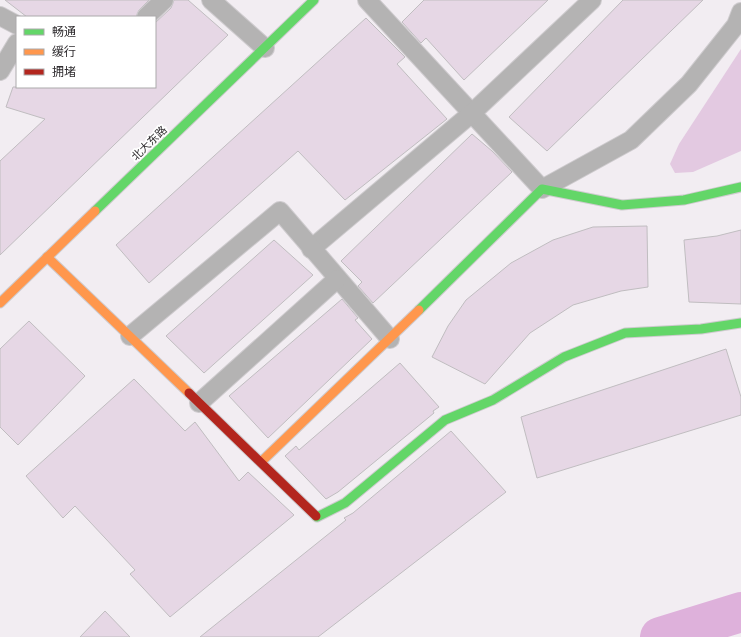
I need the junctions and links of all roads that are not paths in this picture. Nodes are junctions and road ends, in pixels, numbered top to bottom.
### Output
1 (164, 0) edge
2 (211, 0) edge
3 (314, 0) edge
4 (367, 0) edge
5 (592, 0) edge
6 (741, 12) edge
7 (0, 16) edge
8 (147, 16) edge
9 (16, 24) edge
10 (16, 45) edge
11 (265, 48) junction
12 (0, 71) edge
13 (472, 113) junction
14 (741, 187) edge
15 (542, 189) junction
16 (311, 249) junction
17 (48, 257) junction
18 (337, 279) junction
19 (0, 303) edge
20 (741, 323) edge
21 (130, 336) junction
22 (390, 339) junction
23 (199, 403) junction
24 (261, 462) junction

1 - 8 street
2 - 11 street
3 - 11 street, 北大东路
4 - 13 street
5 - 13 street
6 - 15 street
7 - 9 street
10 - 12 street
11 - 17 street, 北大东路
13 - 15 street
13 - 16 street
14 - 15 street
15 - 22 street
16 - 18 street
16 - 21 street
17 - 19 street, 北大东路
17 - 21 street
18 - 22 street
18 - 23 street
20 - 24 street
21 - 23 street
22 - 24 street
23 - 24 street

